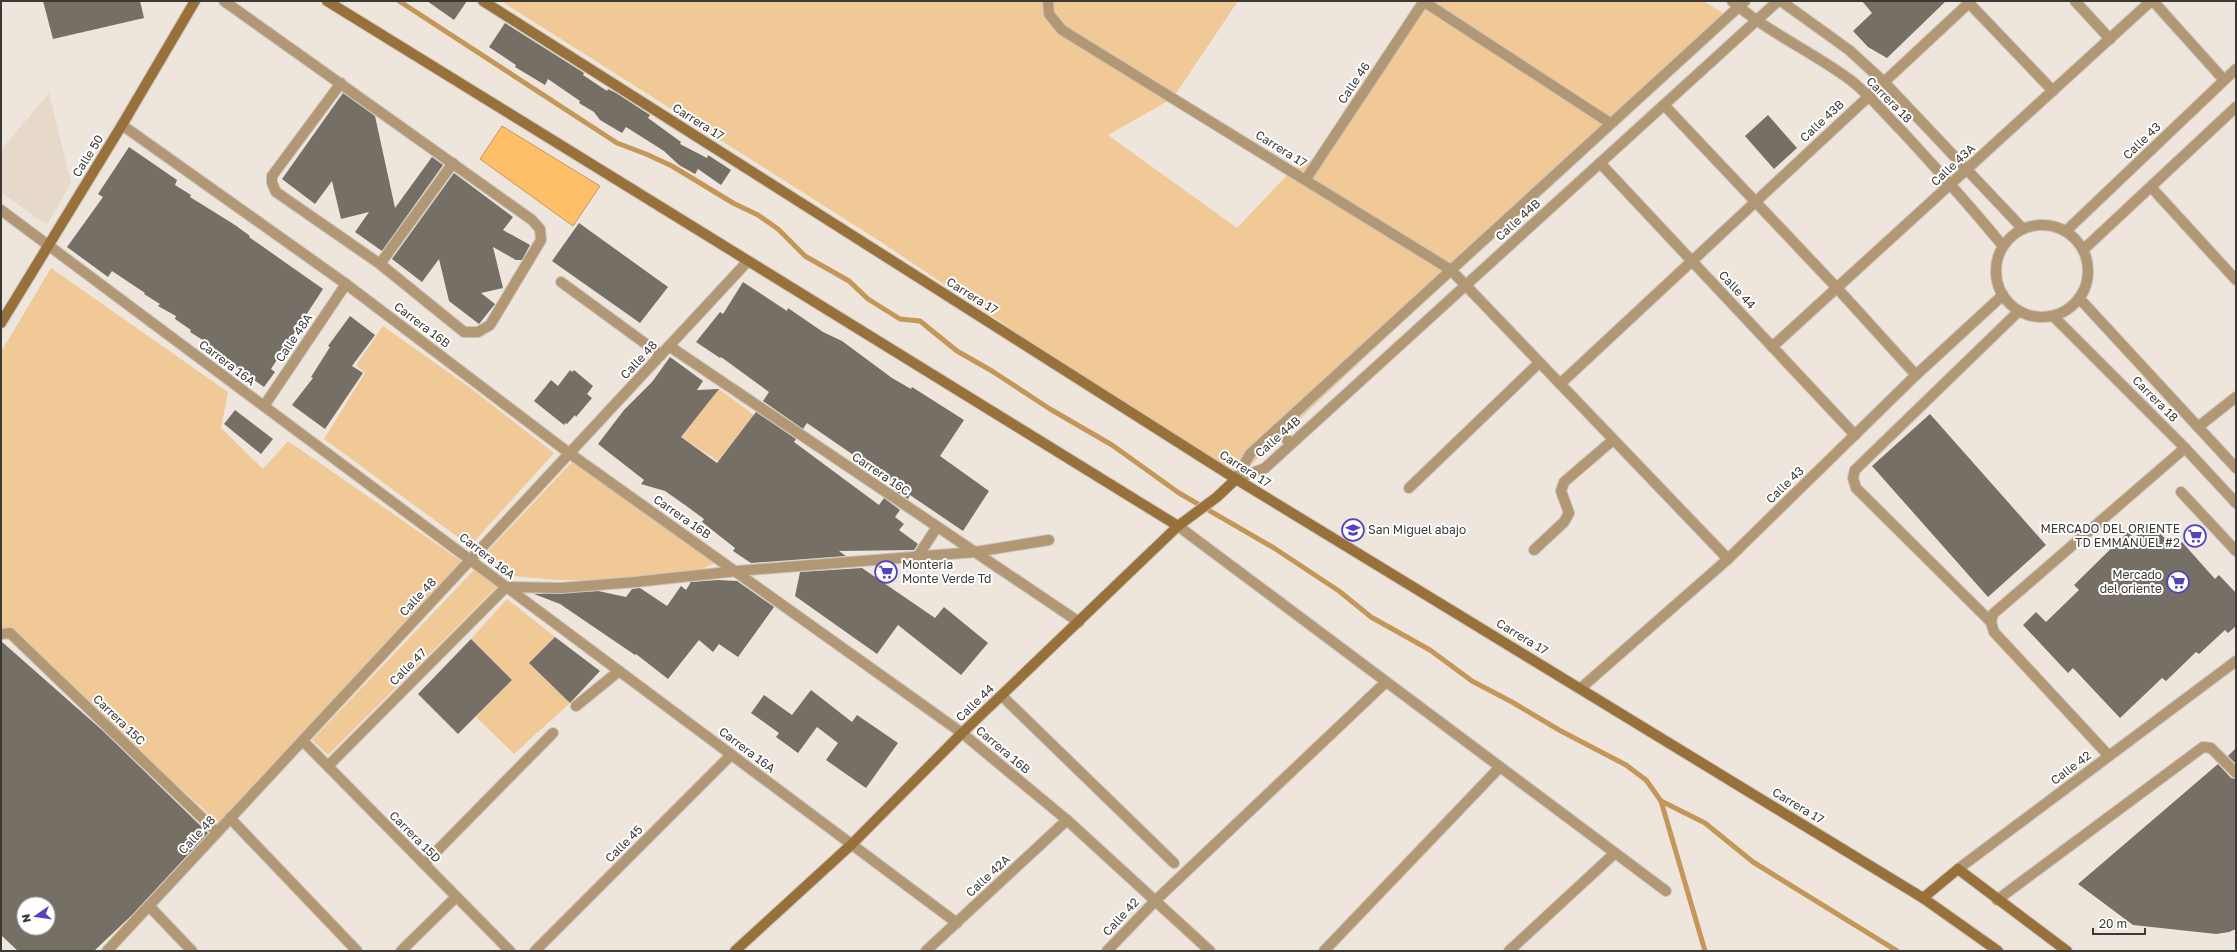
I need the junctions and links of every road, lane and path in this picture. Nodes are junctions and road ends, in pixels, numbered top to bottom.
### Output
1 (195, 1) edge
2 (224, 1) edge
3 (327, 1) edge
4 (483, 1) edge
5 (1048, 1) edge
6 (1424, 1) edge
7 (1780, 1) edge
8 (2075, 1) edge
9 (2152, 1) edge
10 (1970, 2) edge
11 (1739, 3) edge
12 (1757, 21) junction
13 (2110, 38) junction
14 (2236, 68) edge
15 (2224, 80) junction
16 (1884, 82) junction
17 (341, 83) junction
18 (2053, 91) junction
19 (1868, 96) junction
20 (1664, 105) junction
21 (2236, 107) edge
22 (1610, 123) junction
23 (122, 125) junction
24 (453, 163) junction
25 (1600, 163) junction
26 (1967, 169) junction
27 (1306, 180) junction
28 (1951, 184) junction
29 (2150, 188) junction
30 (1754, 202) junction
31 (1, 210) edge
32 (2023, 229) junction
33 (2066, 232) junction
34 (48, 245) junction
35 (2003, 246) junction
36 (2083, 250) junction
37 (1691, 260) junction
38 (748, 262) junction
39 (380, 264) junction
40 (1451, 270) junction
41 (2236, 280) edge
42 (560, 282) dead end
43 (346, 284) junction
44 (1466, 285) junction
45 (1837, 288) junction
46 (2004, 295) junction
47 (2079, 298) junction
48 (2020, 311) junction
49 (2053, 316) junction
50 (1, 323) edge
51 (669, 346) junction
52 (1772, 347) junction
53 (661, 355) junction
54 (1539, 363) junction
55 (1916, 375) junction
56 (1560, 384) junction
57 (2236, 396) edge
58 (264, 406) junction
59 (2198, 427) junction
60 (1277, 429) junction
61 (1855, 435) junction
62 (1613, 440) junction
63 (1291, 444) junction
64 (2185, 448) junction
65 (569, 454) junction
66 (2236, 468) edge
67 (1236, 479) junction
68 (1409, 488) dead end
69 (2181, 492) dead end
70 (2236, 504) edge
71 (1182, 524) junction
72 (938, 528) junction
73 (1049, 540) dead end
74 (1534, 550) dead end
75 (2236, 551) edge
76 (975, 552) junction
77 (918, 556) junction
78 (1728, 558) junction
79 (472, 559) junction
80 (737, 571) junction
81 (506, 587) junction
82 (1079, 622) junction
83 (1991, 622) junction
84 (1, 634) edge
85 (2236, 661) edge
86 (619, 671) junction
87 (1386, 682) junction
88 (1581, 688) junction
89 (1002, 696) junction
90 (576, 706) dead end
91 (553, 733) dead end
92 (962, 733) junction
93 (303, 741) junction
94 (731, 755) junction
95 (2109, 756) junction
96 (328, 766) junction
97 (1500, 767) junction
98 (2236, 773) edge
99 (230, 818) junction
100 (1067, 820) junction
101 (217, 832) junction
102 (852, 844) junction
103 (1615, 853) junction
104 (1174, 863) dead end
105 (424, 864) junction
106 (1958, 869) junction
107 (1666, 891) dead end
108 (456, 897) junction
109 (1923, 898) junction
110 (1155, 900) junction
111 (1997, 900) junction
112 (149, 906) junction
113 (957, 923) junction
114 (107, 951) edge
115 (192, 951) edge
116 (358, 951) edge
117 (401, 951) edge
118 (510, 951) edge
119 (534, 951) edge
120 (735, 951) edge
121 (926, 951) edge
122 (1107, 951) edge
123 (1210, 951) edge
124 (1324, 951) edge
125 (1509, 951) edge
126 (1998, 951) edge
127 (2067, 951) edge

1 - 23 street, Calle 50
2 - 17 street
3 - 38 street
4 - 67 street, Carrera 17
5 - 27 street, Carrera 17
6 - 22 street
6 - 27 street, Calle 46
7 - 12 street, Calle 44B
7 - 16 street, Carrera 18
8 - 13 street
9 - 13 street, Calle 43A
9 - 15 street
10 - 16 street, Calle 43B
10 - 18 street
11 - 12 street, Carrera 18
11 - 22 street, Calle 44B
12 - 19 street, Carrera 18
12 - 20 street, Calle 44B
13 - 18 street, Calle 43A
14 - 15 street, Calle 43
15 - 33 street, Calle 43
16 - 19 street, Calle 43B
16 - 26 street, Carrera 18
17 - 24 street
17 - 39 street
18 - 26 street, Calle 43A
19 - 28 street, Carrera 18
19 - 30 street, Calle 43B
20 - 25 street, Calle 44B
20 - 30 street
21 - 29 street
22 - 40 street, Calle 44B
23 - 34 street, Calle 50
23 - 43 street, Carrera 16B
24 - 39 street
24 - 39 street
25 - 37 street, Calle 44
25 - 44 street, Calle 44B
26 - 28 street, Calle 43A
26 - 32 street, Carrera 18
27 - 40 street, Carrera 17
28 - 35 street, Carrera 18
28 - 45 street, Calle 43A
29 - 36 street
29 - 41 street
30 - 37 street, Calle 43B
30 - 45 street
31 - 34 street, Carrera 16A
32 - 33 street
32 - 35 street
33 - 36 street
34 - 50 street, Calle 50
34 - 58 street, Carrera 16A
35 - 46 street
36 - 47 street
37 - 52 street, Calle 44
37 - 56 street, Calle 43B
38 - 51 street, Calle 48
38 - 71 street
40 - 44 street, Carrera 17
40 - 60 street, Calle 44B
42 - 53 street
43 - 58 street, Calle 48A
43 - 65 street, Carrera 16B
44 - 54 street, Carrera 17
44 - 63 street, Calle 44B
45 - 52 street, Calle 43A
45 - 55 street
46 - 48 street
46 - 55 street, Calle 43
47 - 49 street
47 - 59 street, Carrera 18
48 - 49 street
48 - 83 street
49 - 64 street, Carrera 18
51 - 53 street, Calle 48
51 - 72 street, Carrera 16C
52 - 61 street, Calle 44
53 - 65 street, Calle 48
54 - 56 street, Carrera 17
54 - 68 street
55 - 61 street, Calle 43
56 - 62 street, Carrera 17
57 - 59 street
58 - 79 street, Carrera 16A
59 - 66 street, Carrera 18
60 - 63 street
60 - 67 street, Calle 44B
61 - 78 street, Calle 43
62 - 74 street
62 - 78 street, Carrera 17
63 - 67 street, Calle 44B
64 - 70 street, Carrera 18
64 - 83 street
65 - 79 street, Calle 48
65 - 80 street, Carrera 16B
67 - 71 street, Calle 44
67 - 88 street, Carrera 17
69 - 75 street
71 - 82 street, Calle 44
71 - 87 street
72 - 76 street, Carrera 16C
72 - 77 street
73 - 76 street
76 - 77 street
76 - 82 street, Carrera 16C
77 - 80 street
78 - 88 street, Calle 43
79 - 81 street, Carrera 16A
79 - 93 street, Calle 48
80 - 81 street
80 - 92 street, Carrera 16B
81 - 86 street, Carrera 16A
81 - 96 street, Calle 47
82 - 89 street, Calle 44
83 - 95 street
84 - 101 street, Carrera 15C
85 - 95 street, Calle 42
86 - 90 street
86 - 94 street, Carrera 16A
87 - 97 street
87 - 110 street, Calle 42
88 - 109 street, Carrera 17
89 - 92 street, Calle 44
89 - 104 street
91 - 105 street
92 - 100 street, Carrera 16B
92 - 102 street, Calle 44
93 - 96 street, Carrera 15D
93 - 99 street, Calle 48
94 - 102 street, Carrera 16A
94 - 119 street, Calle 45
95 - 106 street, Calle 42
96 - 105 street, Carrera 15D
97 - 103 street
97 - 124 street
98 - 111 street
99 - 101 street, Calle 48
99 - 116 street
100 - 110 street, Carrera 16B
100 - 113 street, Calle 42A
101 - 112 street, Calle 48
102 - 113 street, Carrera 16A
102 - 120 street, Calle 44
103 - 107 street
103 - 125 street
105 - 108 street, Carrera 15D
106 - 109 street, Calle 42
106 - 111 street
108 - 117 street
108 - 118 street, Carrera 15D
109 - 126 street, Carrera 17
110 - 122 street, Calle 42
110 - 123 street, Carrera 16B
111 - 127 street
112 - 114 street, Calle 48
112 - 115 street
113 - 121 street, Calle 42A

